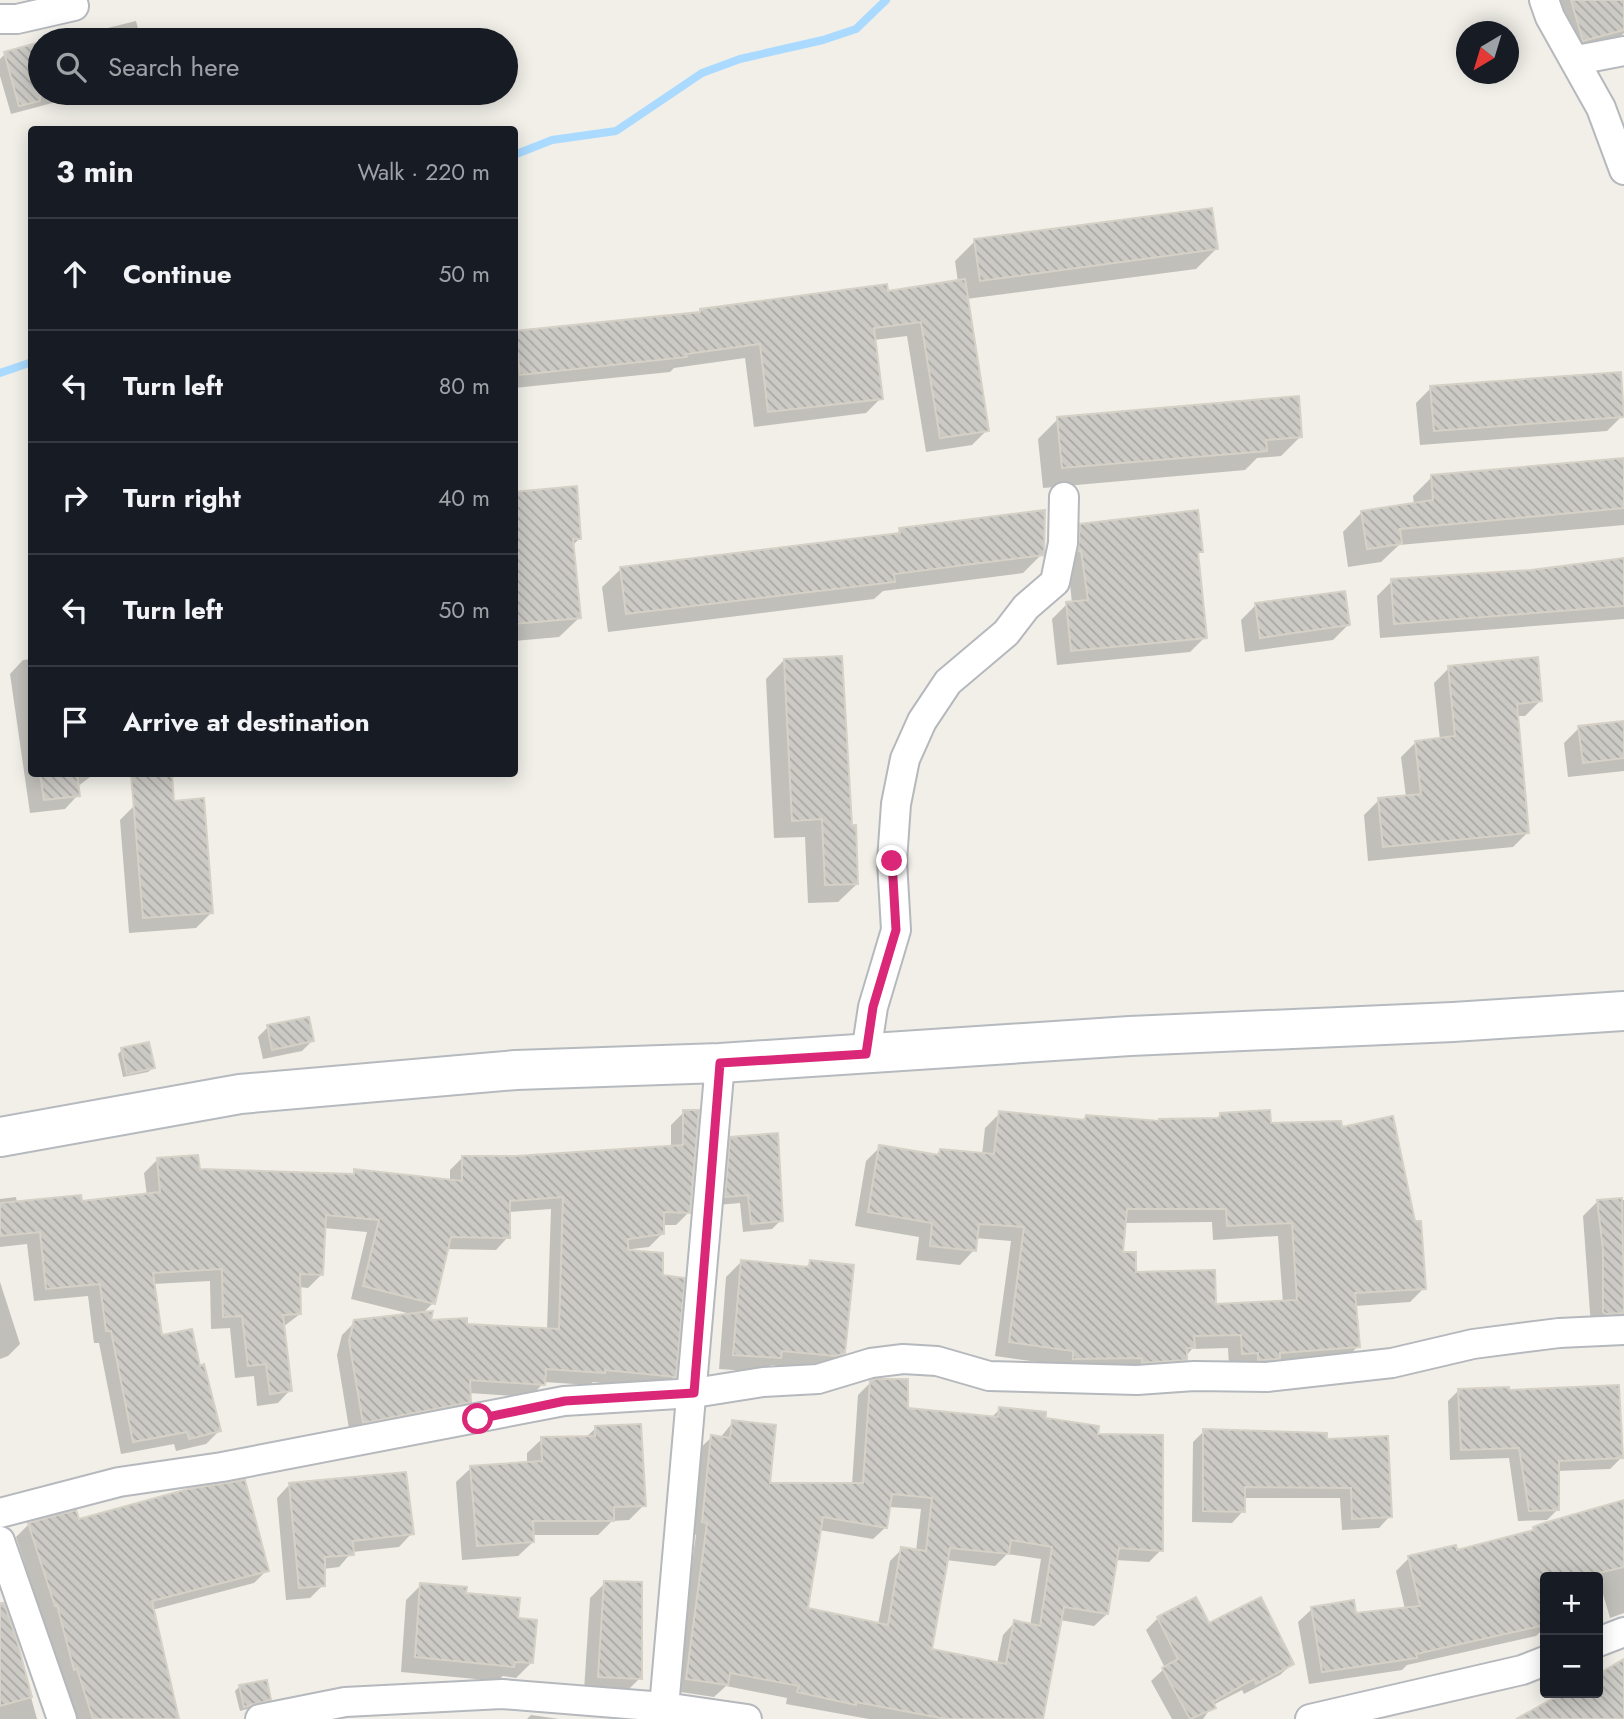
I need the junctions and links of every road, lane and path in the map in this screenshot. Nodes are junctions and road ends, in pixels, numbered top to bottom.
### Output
1 (1544, 0) edge
2 (74, 6) dead end
3 (0, 19) edge
4 (1624, 51) edge
5 (1577, 60) junction
6 (1624, 170) edge
7 (1063, 497) dead end
8 (1624, 1011) edge
9 (866, 1054) junction
10 (720, 1063) junction
11 (0, 1137) edge
12 (1624, 1330) edge
13 (694, 1393) junction
14 (0, 1513) edge
15 (0, 1541) edge
16 (1624, 1632) edge
17 (1603, 1640) edge
18 (1540, 1663) edge
19 (664, 1713) edge
20 (62, 1719) edge
21 (260, 1719) edge
22 (747, 1719) edge
23 (1310, 1719) edge

1 - 5 street
2 - 3 street
4 - 5 street
5 - 6 street
7 - 9 street
8 - 9 main road
9 - 10 main road
10 - 11 main road
10 - 13 street
12 - 13 street
13 - 14 street
13 - 19 street
15 - 20 street
16 - 17 street
18 - 23 street
19 - 21 street
19 - 22 street

